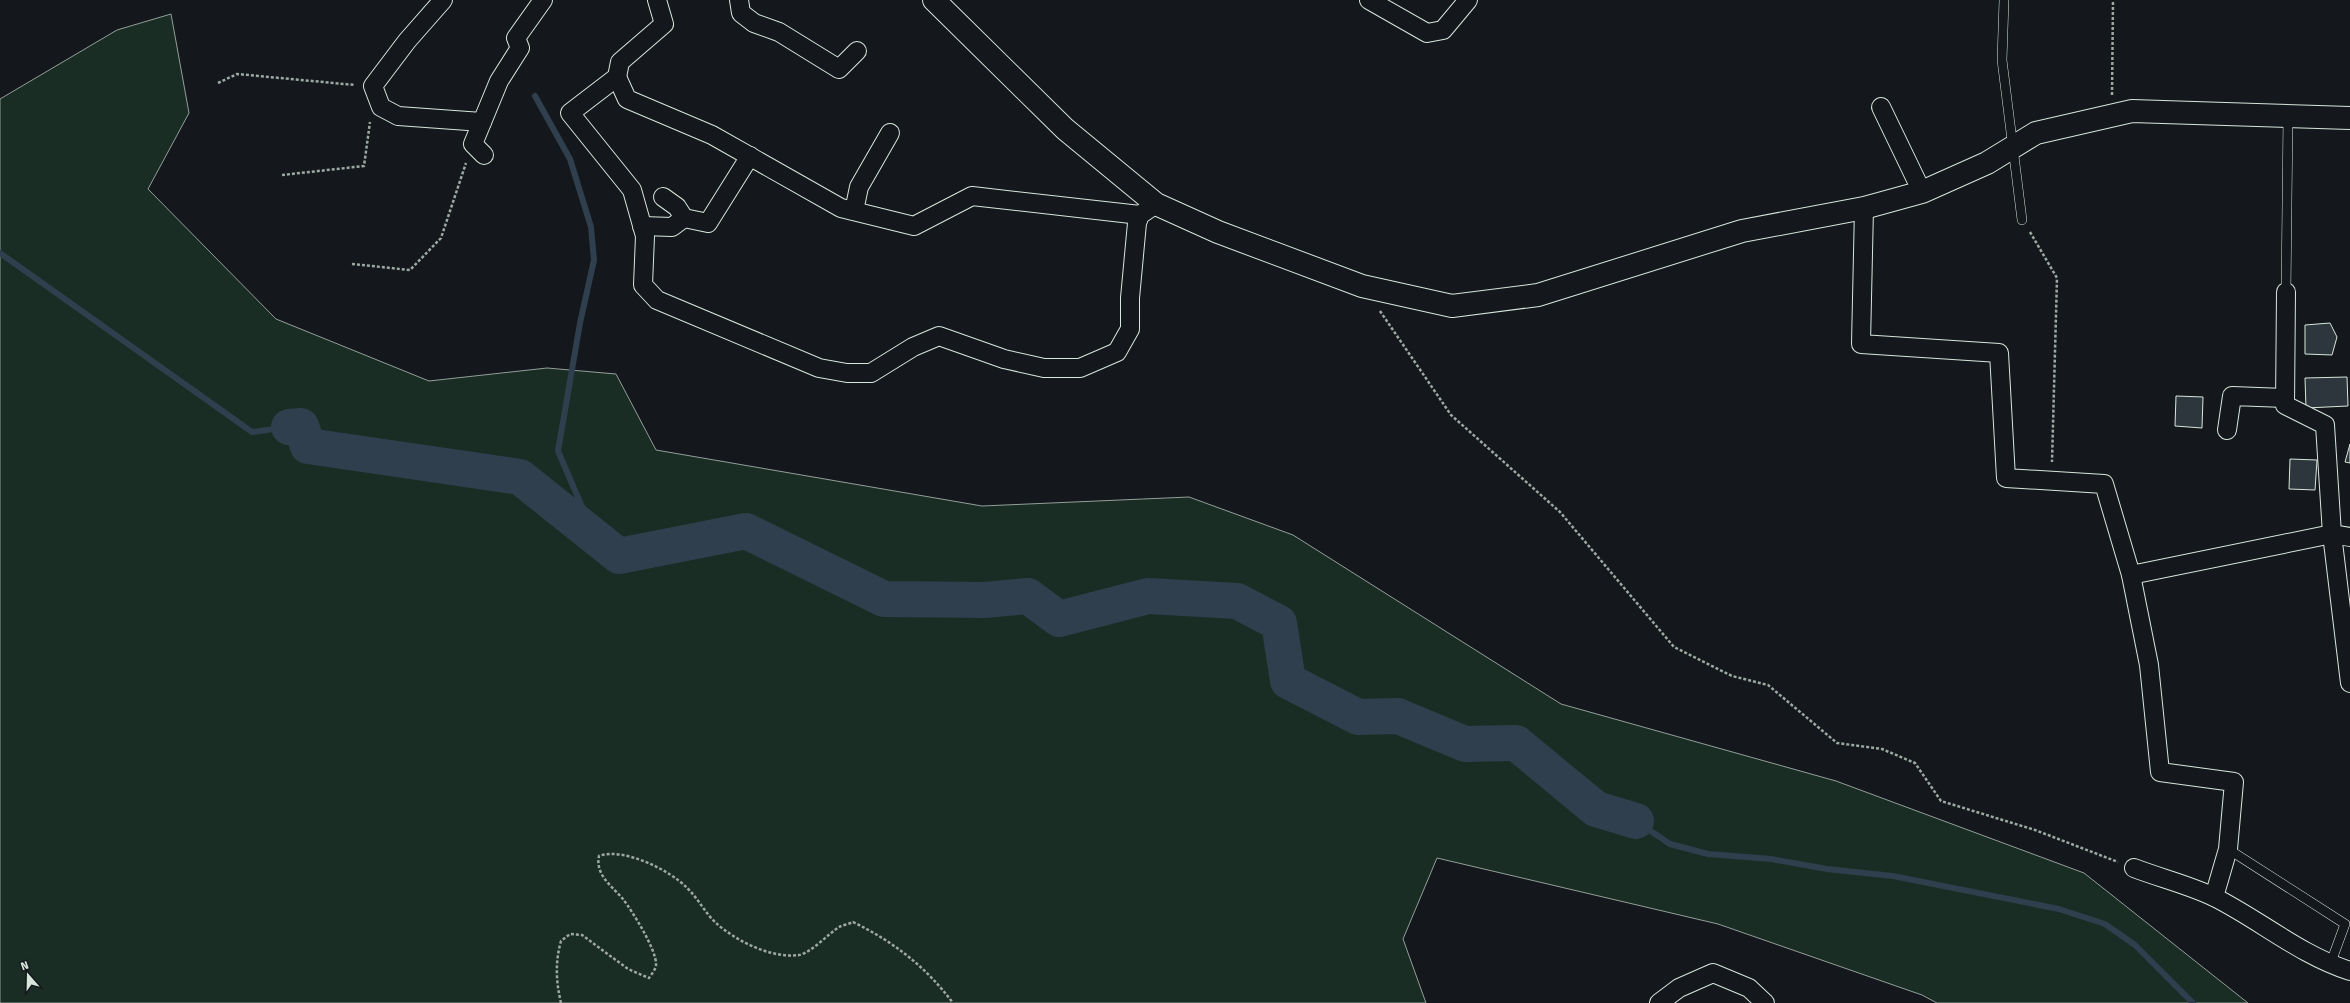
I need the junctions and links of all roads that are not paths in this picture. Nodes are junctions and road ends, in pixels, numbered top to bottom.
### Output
1 (443, 0) edge
2 (542, 0) edge
3 (657, 0) edge
4 (739, 0) edge
5 (934, 0) edge
6 (1369, 0) edge
7 (1468, 0) edge
8 (2004, 0) edge
9 (857, 51) dead end
10 (618, 77) junction
11 (1880, 107) dead end
12 (2288, 116) junction
13 (2350, 118) edge
14 (482, 122) junction
15 (890, 133) dead end
16 (2013, 147) junction
17 (478, 149) road end
18 (750, 156) junction
19 (1922, 192) junction
20 (663, 198) dead end
21 (1864, 208) junction
22 (1148, 209) junction
23 (854, 211) junction
24 (684, 218) junction
25 (2022, 220) road end
26 (642, 226) junction
27 (2286, 292) joint
28 (2285, 398) junction
29 (2227, 430) dead end
30 (2332, 534) junction
31 (2350, 537) edge
32 (2131, 574) junction
33 (2350, 683) edge
34 (2228, 849) junction
35 (2134, 868) road end
36 (2214, 897) junction
37 (2330, 965) junction
38 (2350, 971) edge
39 (1659, 1003) edge
40 (1765, 1003) edge

1 - 14 street
2 - 14 street
3 - 10 street
4 - 9 street
5 - 22 street
6 - 7 street
8 - 16 lane
10 - 18 street
10 - 26 street
11 - 19 street
12 - 13 street
12 - 16 street
12 - 27 lane
14 - 17 street
15 - 23 street
16 - 19 street
16 - 25 lane
18 - 23 street
18 - 24 street
19 - 21 street
20 - 24 street
21 - 22 street
21 - 32 street
22 - 23 street
22 - 26 street
24 - 26 street
27 - 28 street
28 - 29 street
28 - 30 street
30 - 31 street
30 - 32 street
30 - 33 street
32 - 34 street
34 - 36 street
34 - 37 lane
35 - 36 street
36 - 37 street
37 - 38 street
39 - 40 street

